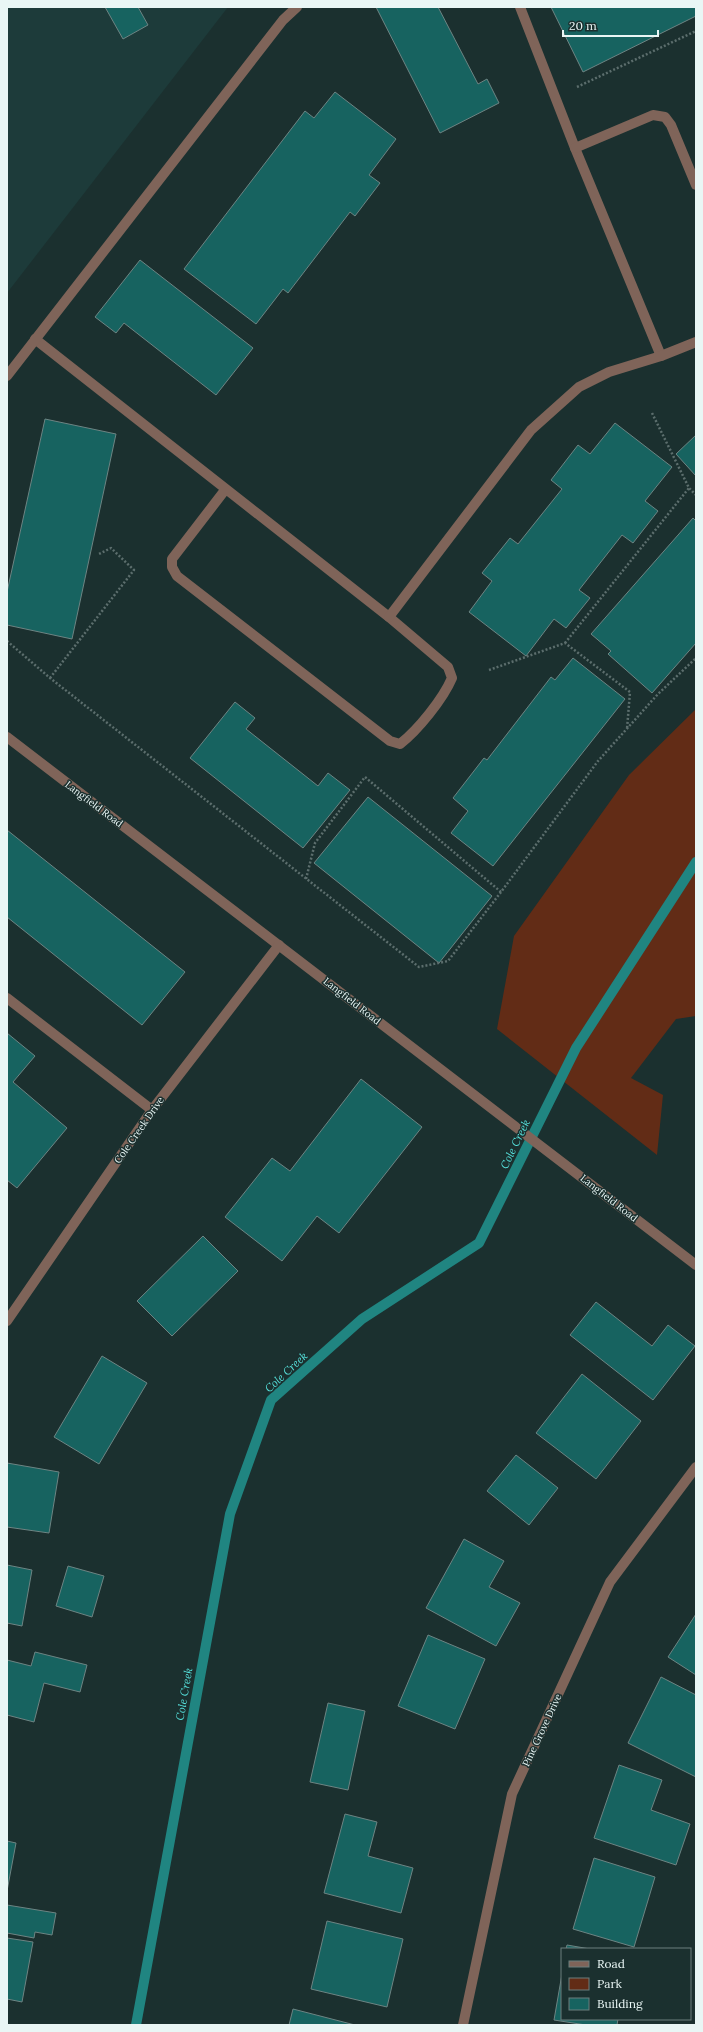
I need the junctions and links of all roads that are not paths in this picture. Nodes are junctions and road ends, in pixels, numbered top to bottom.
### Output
1 (297, 7) edge
2 (520, 7) edge
3 (575, 148) junction
4 (696, 185) edge
5 (35, 339) junction
6 (696, 342) edge
7 (661, 356) junction
8 (7, 376) edge
9 (225, 490) junction
10 (389, 617) junction
11 (7, 737) edge
12 (280, 945) junction
13 (7, 998) edge
14 (152, 1110) junction
15 (696, 1265) edge
16 (7, 1321) edge
17 (696, 1467) edge
18 (463, 2025) edge

1 - 5 street
2 - 3 street
3 - 4 street
3 - 7 street
5 - 8 street
5 - 9 street
6 - 7 street
7 - 10 street
9 - 10 street
9 - 10 street
11 - 12 street, Langfield Road
12 - 14 street, Cole Creek Drive
12 - 15 street, Langfield Road
13 - 14 street
14 - 16 street, Cole Creek Drive
17 - 18 street, Pine Grove Drive

